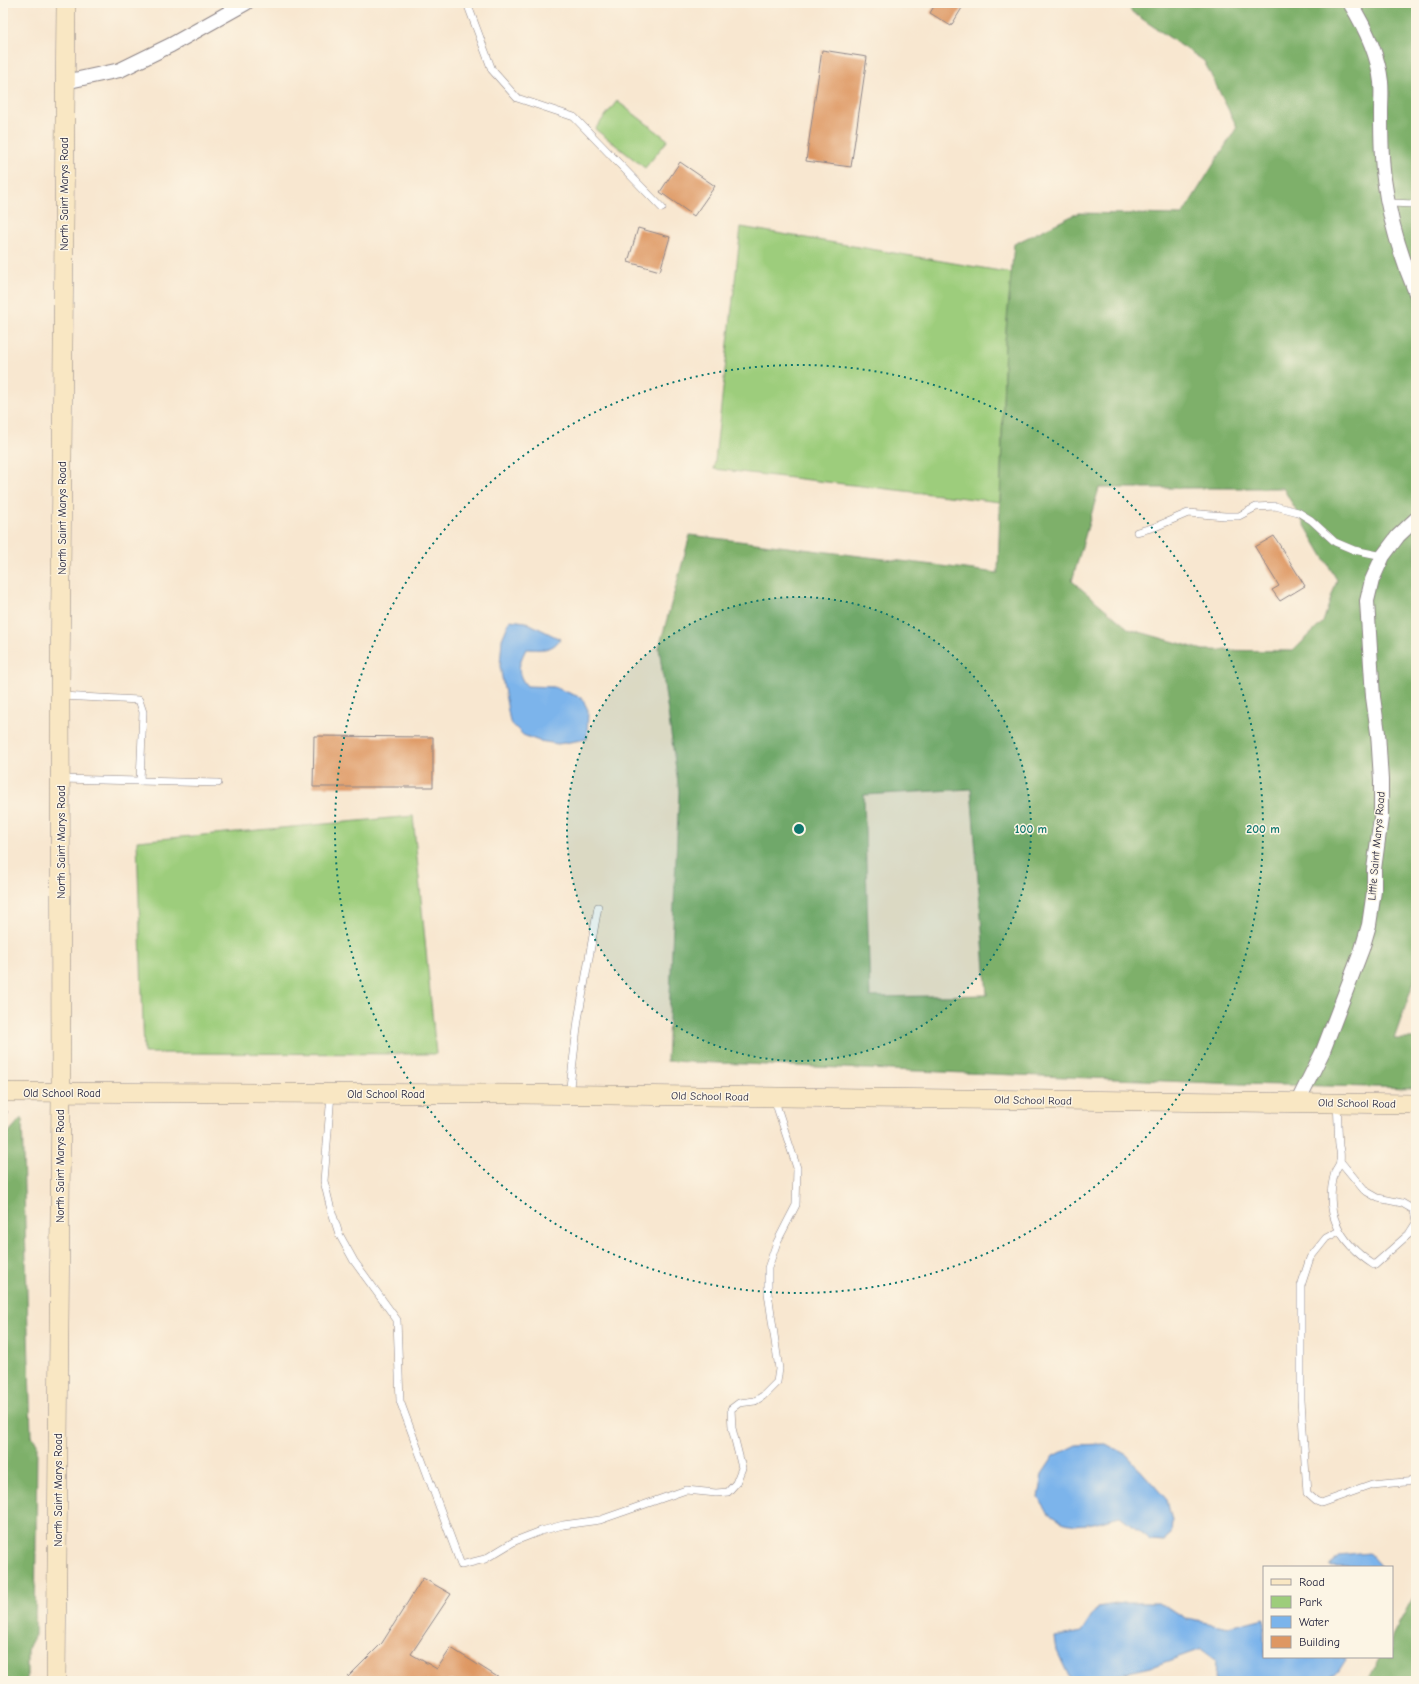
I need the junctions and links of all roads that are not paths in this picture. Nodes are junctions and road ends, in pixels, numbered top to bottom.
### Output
1 (66, 3) edge
2 (246, 3) edge
3 (467, 3) edge
4 (1350, 3) edge
5 (65, 82) junction
6 (1389, 203) junction
7 (1416, 204) edge
8 (662, 208) dead end
9 (1416, 293) edge
10 (1416, 519) edge
11 (1137, 532) dead end
12 (1383, 556) junction
13 (60, 696) junction
14 (61, 779) junction
15 (140, 781) junction
16 (218, 783) dead end
17 (598, 907) dead end
18 (3, 1092) edge
19 (61, 1093) junction
20 (331, 1094) junction
21 (569, 1095) junction
22 (774, 1097) junction
23 (1297, 1103) junction
24 (1337, 1103) junction
25 (1416, 1104) edge
26 (1340, 1161) junction
27 (1416, 1222) edge
28 (1339, 1231) junction
29 (1416, 1481) edge
30 (56, 1681) edge

1 - 5 main road, North Saint Marys Road
2 - 5 street
3 - 8 lane
4 - 6 street
5 - 13 main road, North Saint Marys Road
6 - 7 lane
6 - 9 street
10 - 12 street, Little Saint Marys Road
11 - 12 lane
12 - 23 street, Little Saint Marys Road
13 - 14 main road, North Saint Marys Road
13 - 15 lane
14 - 15 lane
14 - 19 main road, North Saint Marys Road
15 - 16 lane
17 - 21 lane
18 - 19 main road, Old School Road
19 - 20 main road, Old School Road
19 - 30 main road, North Saint Marys Road
20 - 21 main road, Old School Road
20 - 22 lane
21 - 22 main road, Old School Road
22 - 23 main road, Old School Road
23 - 24 main road, Old School Road
24 - 25 main road, Old School Road
24 - 26 lane
26 - 27 lane
26 - 28 lane
27 - 28 lane
28 - 29 lane

